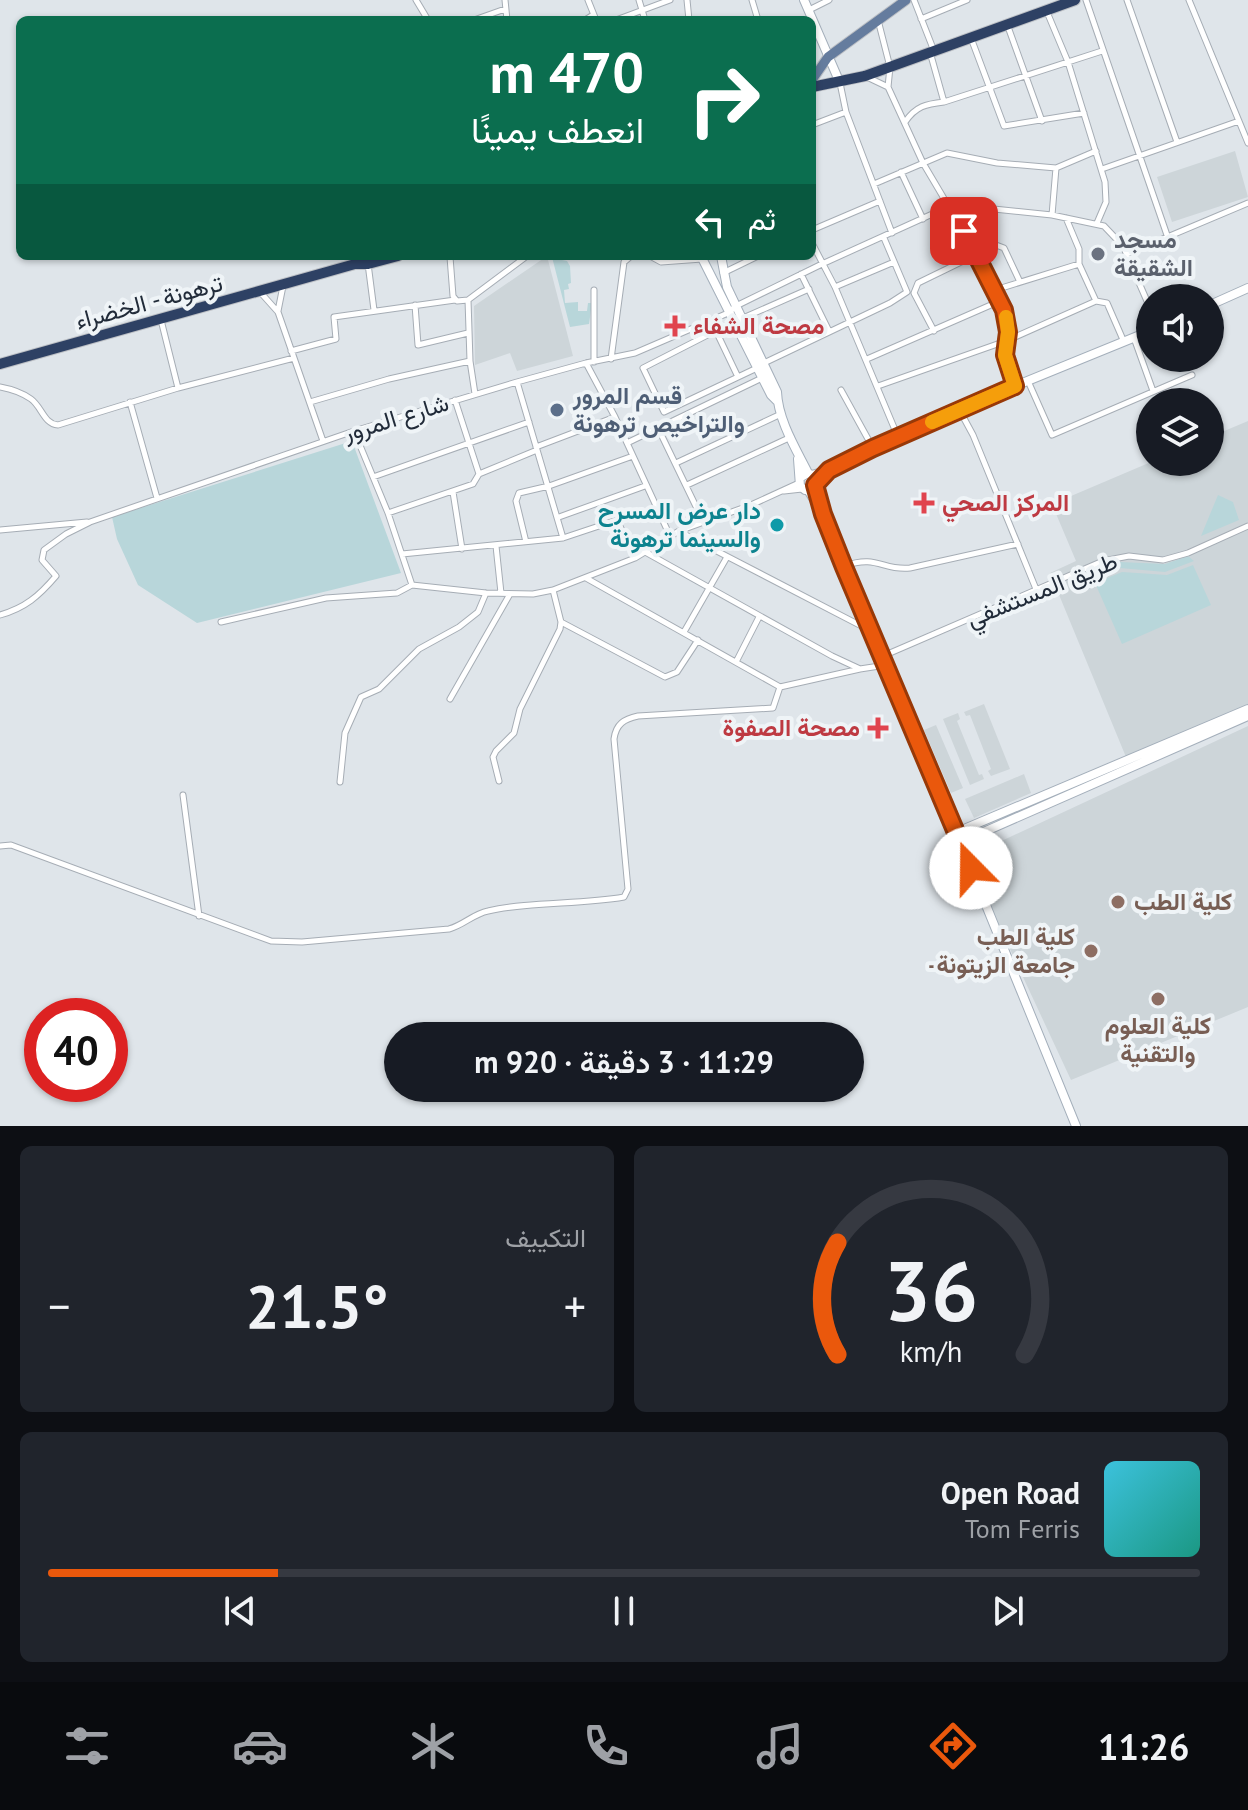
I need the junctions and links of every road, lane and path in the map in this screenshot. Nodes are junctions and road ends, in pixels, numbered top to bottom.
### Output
1 (505, 0) edge
2 (639, 0) edge
3 (670, 0) edge
4 (804, 0) edge
5 (829, 0) edge
6 (906, 0) edge
7 (914, 0) edge
8 (967, 0) edge
9 (1075, 0) edge
10 (1086, 0) edge
11 (1127, 0) edge
12 (1189, 0) edge
13 (505, 9) junction
14 (643, 10) junction
15 (808, 11) junction
16 (1046, 11) junction
17 (485, 16) edge
18 (506, 16) edge
19 (627, 16) edge
20 (644, 16) edge
21 (810, 16) edge
22 (878, 19) junction
23 (921, 19) junction
24 (1007, 24) junction
25 (816, 35) edge
26 (971, 37) junction
27 (1102, 51) junction
28 (932, 52) junction
29 (828, 57) junction
30 (1068, 62) junction
31 (890, 67) junction
32 (816, 74) edge
33 (865, 76) junction
34 (1027, 76) junction
35 (840, 83) junction
36 (816, 86) edge
37 (888, 87) junction
38 (989, 89) junction
39 (944, 102) junction
40 (846, 112) junction
41 (1084, 113) junction
42 (1042, 121) junction
43 (1239, 121) junction
44 (905, 122) junction
45 (816, 123) edge
46 (1177, 142) junction
47 (1248, 143) edge
48 (1096, 151) junction
49 (1140, 155) junction
50 (923, 163) junction
51 (1056, 168) junction
52 (1102, 169) junction
53 (901, 172) junction
54 (874, 184) junction
55 (880, 201) junction
56 (1248, 203) edge
57 (950, 206) junction
58 (1052, 215) junction
59 (1066, 217) junction
60 (923, 219) junction
61 (1097, 223) junction
62 (816, 228) edge
63 (892, 233) junction
64 (884, 237) junction
65 (1168, 238) junction
66 (816, 251) edge
67 (1127, 254) junction
68 (978, 256) junction
69 (364, 260) edge
70 (368, 260) edge
71 (450, 260) edge
72 (517, 260) edge
73 (522, 260) edge
74 (626, 260) edge
75 (657, 260) edge
76 (677, 260) edge
77 (703, 260) edge
78 (721, 260) edge
79 (750, 260) edge
80 (894, 262) junction
81 (517, 264) junction
82 (822, 264) junction
83 (1079, 264) junction
84 (723, 273) junction
85 (801, 274) junction
86 (1020, 282) junction
87 (1140, 284) edge
88 (283, 286) junction
89 (835, 287) junction
90 (1248, 288) edge
91 (809, 289) junction
92 (594, 290) dead end
93 (995, 290) junction
94 (260, 292) junction
95 (1224, 299) edge
96 (455, 300) junction
97 (468, 300) junction
98 (1000, 301) junction
99 (1096, 301) junction
100 (415, 305) junction
101 (736, 306) junction
102 (374, 310) junction
103 (278, 312) junction
104 (735, 318) junction
105 (161, 319) junction
106 (851, 320) junction
107 (716, 331) junction
108 (829, 331) junction
109 (934, 331) junction
110 (468, 333) junction
111 (1134, 338) joint
112 (1006, 341) junction
113 (1125, 342) junction
114 (291, 351) junction
115 (294, 358) junction
116 (611, 359) junction
117 (867, 359) junction
118 (470, 361) junction
119 (594, 362) junction
120 (586, 363) junction
121 (0, 364) edge
122 (761, 366) junction
123 (1192, 375) dead end
124 (738, 377) junction
125 (762, 378) junction
126 (1028, 381) junction
127 (517, 382) junction
128 (878, 386) junction
129 (1015, 386) junction
130 (0, 387) edge
131 (178, 388) junction
132 (1152, 388) edge
133 (1160, 388) edge
134 (841, 390) dead end
135 (475, 394) junction
136 (1136, 398) edge
137 (455, 400) junction
138 (130, 402) junction
139 (310, 402) junction
140 (777, 402) junction
141 (959, 410) junction
142 (782, 414) junction
143 (615, 417) junction
144 (529, 422) junction
145 (658, 428) junction
146 (354, 431) junction
147 (791, 437) junction
148 (898, 437) junction
149 (323, 441) junction
150 (470, 443) junction
151 (627, 443) junction
152 (873, 448) junction
153 (537, 449) junction
154 (633, 456) junction
155 (676, 463) junction
156 (479, 474) junction
157 (373, 477) junction
158 (808, 482) junction
159 (687, 485) junction
160 (549, 486) junction
161 (645, 486) junction
162 (453, 492) junction
163 (157, 498) junction
164 (388, 513) junction
165 (559, 517) junction
166 (703, 521) junction
167 (90, 522) junction
168 (1248, 526) edge
169 (0, 530) edge
170 (679, 531) junction
171 (670, 536) junction
172 (563, 538) junction
173 (526, 542) junction
174 (1018, 544) junction
175 (496, 546) junction
176 (462, 549) junction
177 (647, 553) junction
178 (402, 554) junction
179 (727, 557) junction
180 (635, 558) junction
181 (844, 567) junction
182 (585, 577) junction
183 (412, 585) junction
184 (709, 589) junction
185 (553, 590) junction
186 (1036, 590) junction
187 (486, 593) junction
188 (501, 593) junction
189 (510, 594) junction
190 (0, 615) edge
191 (759, 617) junction
192 (221, 622) dead end
193 (561, 622) junction
194 (684, 632) junction
195 (873, 632) junction
196 (698, 640) junction
197 (884, 661) junction
198 (736, 662) junction
199 (860, 669) junction
200 (780, 687) junction
201 (450, 699) dead end
202 (1248, 709) edge
203 (1248, 716) edge
204 (499, 781) dead end
205 (340, 782) dead end
206 (183, 795) dead end
207 (957, 832) junction
208 (961, 842) junction
209 (0, 846) edge
210 (199, 916) junction
211 (1076, 1126) edge

1 - 13 street
2 - 14 street
3 - 14 street
4 - 15 street
5 - 15 street
6 - 22 main road
7 - 23 street
8 - 23 street
9 - 16 highway
10 - 27 street
11 - 46 street
12 - 43 street
13 - 17 street
13 - 18 street
14 - 19 street
14 - 20 street
15 - 21 street
16 - 24 highway
16 - 30 street
22 - 29 main road
22 - 31 street
23 - 28 street
24 - 26 highway
24 - 34 street
25 - 29 street
26 - 28 highway
26 - 38 street
27 - 30 street
27 - 49 street
28 - 31 highway
28 - 39 street
29 - 32 main road
29 - 35 street
30 - 34 street
30 - 41 street
31 - 33 highway
31 - 37 street
33 - 35 highway
33 - 37 street
34 - 38 street
34 - 42 street
35 - 36 highway
35 - 40 street
37 - 44 street
38 - 39 street
38 - 42 street
39 - 44 street
40 - 45 street
40 - 54 street
41 - 42 street
41 - 48 street
43 - 46 street
43 - 47 street
44 - 50 street
46 - 49 street
48 - 51 street
48 - 52 street
49 - 52 street
49 - 65 street
50 - 51 street
50 - 53 street
50 - 57 street
51 - 58 street
52 - 61 street
53 - 54 street
53 - 60 street
54 - 55 street
55 - 62 street
55 - 63 street
56 - 65 street
57 - 58 street
57 - 60 street
57 - 68 street
58 - 59 street
59 - 61 street
59 - 83 street
60 - 63 street
61 - 67 street
63 - 64 street
64 - 80 street
64 - 82 street
65 - 67 street
66 - 82 street
67 - 87 street
68 - 86 street
68 - 93 street
68 - 109 street
69 - 88 highway, ترهونة - الخضراء
70 - 102 street
71 - 96 street
72 - 81 street
73 - 81 street
74 - 116 street
75 - 76 street
77 - 104 street
78 - 84 street
79 - 84 street
80 - 89 street
80 - 106 street
81 - 97 street
82 - 85 street
82 - 89 street
83 - 86 street
83 - 99 street
84 - 101 street
85 - 91 street
85 - 101 street
86 - 93 street
88 - 94 highway, ترهونة - الخضراء
88 - 103 street
89 - 106 street
90 - 95 street
91 - 104 street
91 - 108 street
92 - 119 street
93 - 98 street
94 - 103 street
94 - 105 highway, ترهونة - الخضراء
96 - 97 street
96 - 100 street
97 - 110 street
98 - 109 street
98 - 112 street
99 - 112 street
99 - 113 street
100 - 102 street
100 - 110 street
101 - 104 street
102 - 114 street
103 - 114 street
104 - 107 street
104 - 116 street, شارع المرور
104 - 122 street
105 - 121 highway, ترهونة - الخضراء
105 - 131 street
106 - 108 street
106 - 117 street
107 - 124 street
107 - 124 street
108 - 122 street
109 - 117 street
110 - 118 street
111 - 113 street
111 - 132 street
112 - 128 street
112 - 129 street
113 - 126 street
114 - 115 street
115 - 131 street
115 - 139 street
116 - 119 street, شارع المرور
117 - 128 street
118 - 135 street
118 - 139 street
119 - 120 street, شارع المرور
120 - 127 street, شارع المرور
120 - 143 street
122 - 124 street
122 - 125 street
122 - 140 street
123 - 133 street
125 - 140 street
125 - 145 street
126 - 129 street
126 - 136 street
127 - 135 street, شارع المرور
127 - 144 street
128 - 148 street
129 - 141 street
130 - 138 street
131 - 138 street
134 - 152 street
135 - 137 street, شارع المرور
137 - 146 street, شارع المرور
137 - 150 street
138 - 163 street
139 - 149 street
140 - 142 street
141 - 148 street
141 - 174 street
142 - 147 street
142 - 155 street
143 - 151 street
143 - 153 street
144 - 150 street
144 - 153 street
145 - 151 street
145 - 155 street
146 - 149 street, شارع المرور
146 - 157 street
147 - 158 street
147 - 159 street
148 - 152 street
149 - 163 street, شارع المرور
150 - 156 street
150 - 157 street
151 - 154 street
152 - 158 street
153 - 156 street
153 - 160 street
154 - 160 street
154 - 161 street
155 - 159 street
156 - 162 street
157 - 164 street
158 - 166 street
158 - 181 street
159 - 166 street
160 - 165 street
160 - 173 street
161 - 165 street
161 - 171 street
162 - 164 street
162 - 176 street
163 - 167 street, شارع المرور
164 - 178 street
165 - 172 street
166 - 170 street
167 - 169 street
167 - 190 street, شارع المرور
168 - 186 street, طريق المستشفي
170 - 171 street
170 - 179 street
171 - 177 street
172 - 173 street
172 - 180 street
173 - 175 street
174 - 181 street
174 - 186 street
175 - 176 street
175 - 188 street
176 - 178 street
177 - 180 street
177 - 184 street
178 - 183 street
179 - 184 street
179 - 195 street
180 - 182 street
181 - 195 street
182 - 185 street
182 - 194 street
183 - 187 street
183 - 192 street
184 - 191 street
184 - 194 street
185 - 189 street
185 - 193 street
186 - 197 street, طريق المستشفي
187 - 188 street
187 - 205 street
188 - 189 street
189 - 201 street
191 - 198 street
191 - 199 street
193 - 196 street
193 - 204 street
194 - 196 street
195 - 197 street
196 - 198 street
197 - 199 street, طريق المستشفي
197 - 207 street
198 - 200 street
199 - 200 street, طريق المستشفي
200 - 210 street
202 - 207 street
203 - 208 street
206 - 210 street
207 - 208 street
208 - 211 street
209 - 210 street

